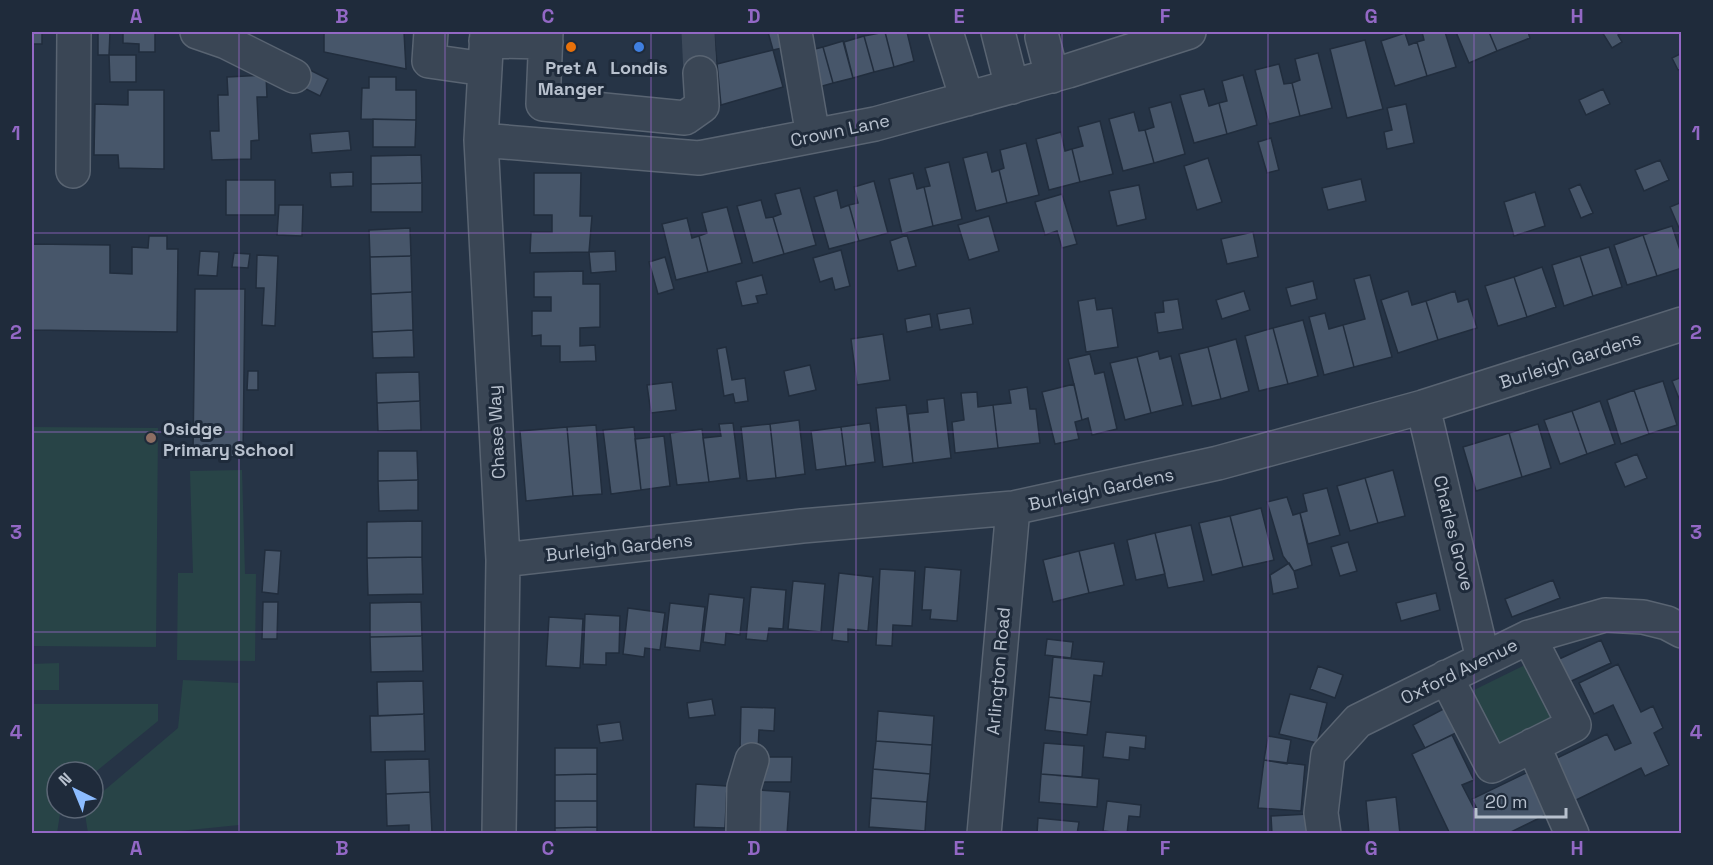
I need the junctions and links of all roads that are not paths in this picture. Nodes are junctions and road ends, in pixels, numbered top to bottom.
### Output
1 (74, 32) edge
2 (197, 32) edge
3 (431, 32) edge
4 (795, 32) edge
5 (946, 32) edge
6 (998, 32) edge
7 (1189, 32) edge
8 (546, 37) edge
9 (1042, 37) dead end
10 (486, 47) edge
11 (700, 73) tunnel mouth
12 (294, 76) dead end
13 (1052, 76) junction
14 (1012, 87) junction
15 (967, 99) junction
16 (813, 136) junction
17 (481, 140) junction
18 (74, 171) dead end
19 (1682, 324) edge
20 (1423, 407) junction
21 (1013, 508) junction
22 (503, 560) junction
23 (1682, 631) edge
24 (1529, 637) junction
25 (1483, 659) junction
26 (1446, 677) junction
27 (1533, 746) junction
28 (752, 760) dead end
29 (499, 834) edge
30 (742, 834) edge
31 (984, 834) edge
32 (1324, 834) edge
33 (1572, 834) edge

1 - 18 street
2 - 12 street
3 - 10 street
4 - 16 street
5 - 15 street
6 - 14 street
7 - 13 street, Crown Lane
8 - 10 street
8 - 11 street
9 - 13 street
10 - 17 street, Chase Way
13 - 14 street, Crown Lane
14 - 15 street, Crown Lane
15 - 16 street, Crown Lane
16 - 17 street, Crown Lane
17 - 22 street, Chase Way
19 - 20 street, Burleigh Gardens
20 - 21 street, Burleigh Gardens
20 - 25 street, Charles Grove
21 - 22 street, Burleigh Gardens
21 - 31 street, Arlington Road
22 - 29 street, Chase Way
23 - 24 street, Oxford Avenue
24 - 25 street, Oxford Avenue
24 - 27 street
25 - 26 street, Oxford Avenue
26 - 27 street
26 - 32 street, Oxford Avenue
27 - 33 street
28 - 30 street

